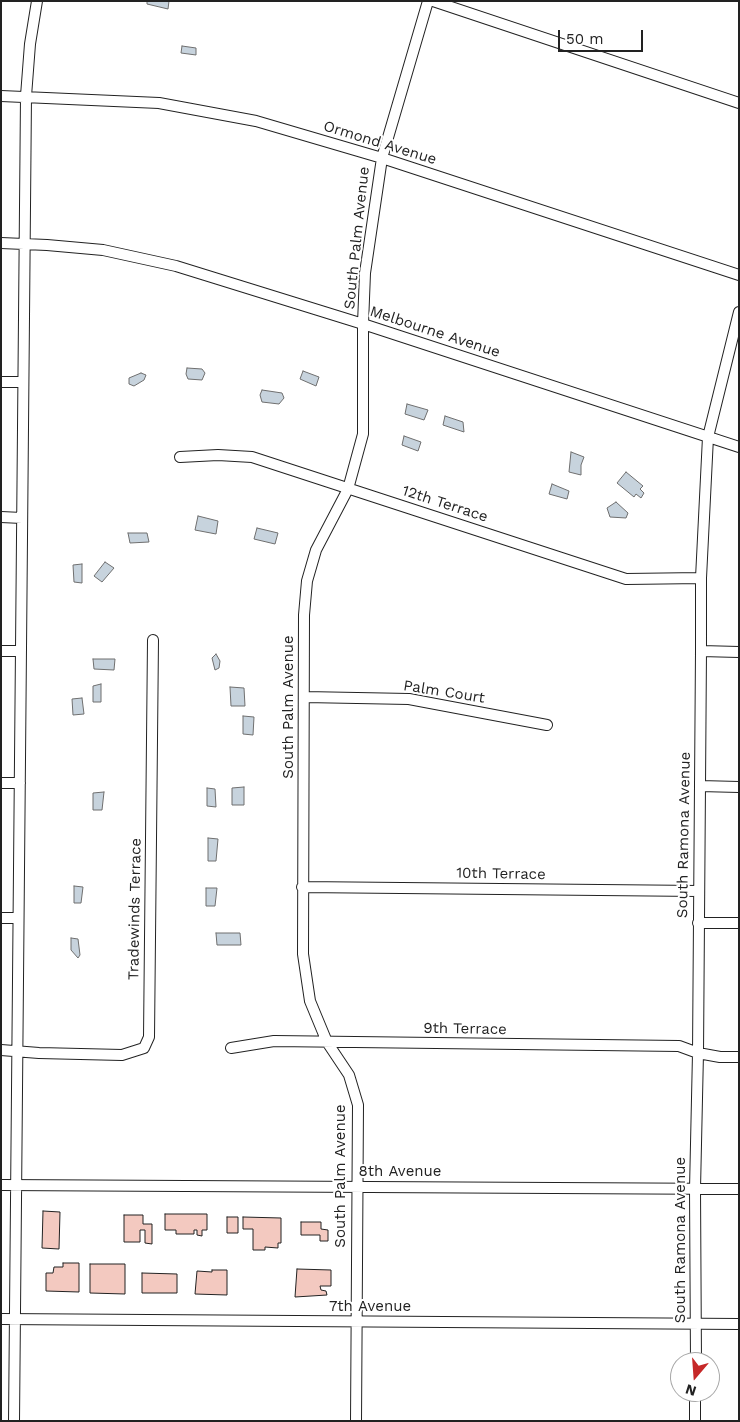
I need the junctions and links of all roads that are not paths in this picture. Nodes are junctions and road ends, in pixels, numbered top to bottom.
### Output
1 (36, 1) edge
2 (428, 1) edge
3 (433, 1) edge
4 (1, 96) edge
5 (26, 96) junction
6 (739, 103) edge
7 (382, 158) junction
8 (1, 244) edge
9 (25, 244) junction
10 (739, 275) edge
11 (739, 312) edge
12 (363, 324) junction
13 (1, 382) edge
14 (23, 382) junction
15 (708, 437) junction
16 (739, 447) edge
17 (180, 457) dead end
18 (348, 489) junction
19 (1, 517) edge
20 (22, 518) junction
21 (701, 578) junction
22 (153, 640) dead end
23 (1, 650) edge
24 (20, 651) junction
25 (702, 651) junction
26 (739, 652) edge
27 (305, 697) junction
28 (547, 725) dead end
29 (1, 783) edge
30 (20, 783) junction
31 (700, 786) junction
32 (739, 787) edge
33 (302, 887) junction
34 (698, 892) junction
35 (1, 918) edge
36 (18, 918) junction
37 (698, 923) junction
38 (739, 923) edge
39 (327, 1042) junction
40 (231, 1048) dead end
41 (1, 1050) edge
42 (16, 1050) junction
43 (698, 1053) junction
44 (739, 1057) edge
45 (1, 1185) edge
46 (17, 1185) junction
47 (357, 1187) junction
48 (695, 1189) junction
49 (739, 1189) edge
50 (1, 1319) edge
51 (14, 1319) junction
52 (357, 1322) junction
53 (696, 1324) junction
54 (739, 1324) edge
55 (696, 1352) edge
56 (695, 1402) edge
57 (14, 1421) edge
58 (356, 1421) edge
59 (695, 1421) edge

1 - 5 street
2 - 7 street, South Palm Avenue
3 - 6 street
4 - 5 street, Ormond Avenue
5 - 7 street, Ormond Avenue
5 - 9 street
7 - 10 street, Ormond Avenue
7 - 12 street, South Palm Avenue
8 - 9 street, Melbourne Avenue
9 - 12 street, Melbourne Avenue
9 - 14 street
11 - 15 street, South Ramona Avenue
12 - 15 street, Melbourne Avenue
12 - 18 street, South Palm Avenue
13 - 14 street
14 - 20 street
15 - 16 street, Melbourne Avenue
15 - 21 street, South Ramona Avenue
17 - 18 street, 12th Terrace
18 - 21 street, 12th Terrace
18 - 27 street, South Palm Avenue
19 - 20 street
20 - 24 street
21 - 25 street, South Ramona Avenue
22 - 42 street, Tradewinds Terrace
23 - 24 street
24 - 30 street
25 - 26 street
25 - 31 street, South Ramona Avenue
27 - 28 street, Palm Court
27 - 33 street, South Palm Avenue
29 - 30 street
30 - 36 street
31 - 32 street
31 - 34 street, South Ramona Avenue
33 - 34 street, 10th Terrace
33 - 39 street, South Palm Avenue
34 - 37 street, South Ramona Avenue
35 - 36 street
36 - 42 street
37 - 38 street
37 - 43 street, South Ramona Avenue
39 - 40 street, 9th Terrace
39 - 43 street, 9th Terrace
39 - 47 street, South Palm Avenue
41 - 42 street, Tradewinds Terrace
42 - 46 street
43 - 44 street, 9th Terrace
43 - 48 street, South Ramona Avenue
45 - 46 street, 8th Avenue
46 - 47 street, 8th Avenue
46 - 51 street
47 - 48 street, 8th Avenue
47 - 52 street, South Palm Avenue
48 - 49 street, 8th Avenue
48 - 53 street, South Ramona Avenue
50 - 51 street, 7th Avenue
51 - 52 street, 7th Avenue
51 - 57 street
52 - 53 street, 7th Avenue
52 - 58 street, South Palm Avenue
53 - 54 street, 7th Avenue
53 - 55 street, South Ramona Avenue
56 - 59 street

